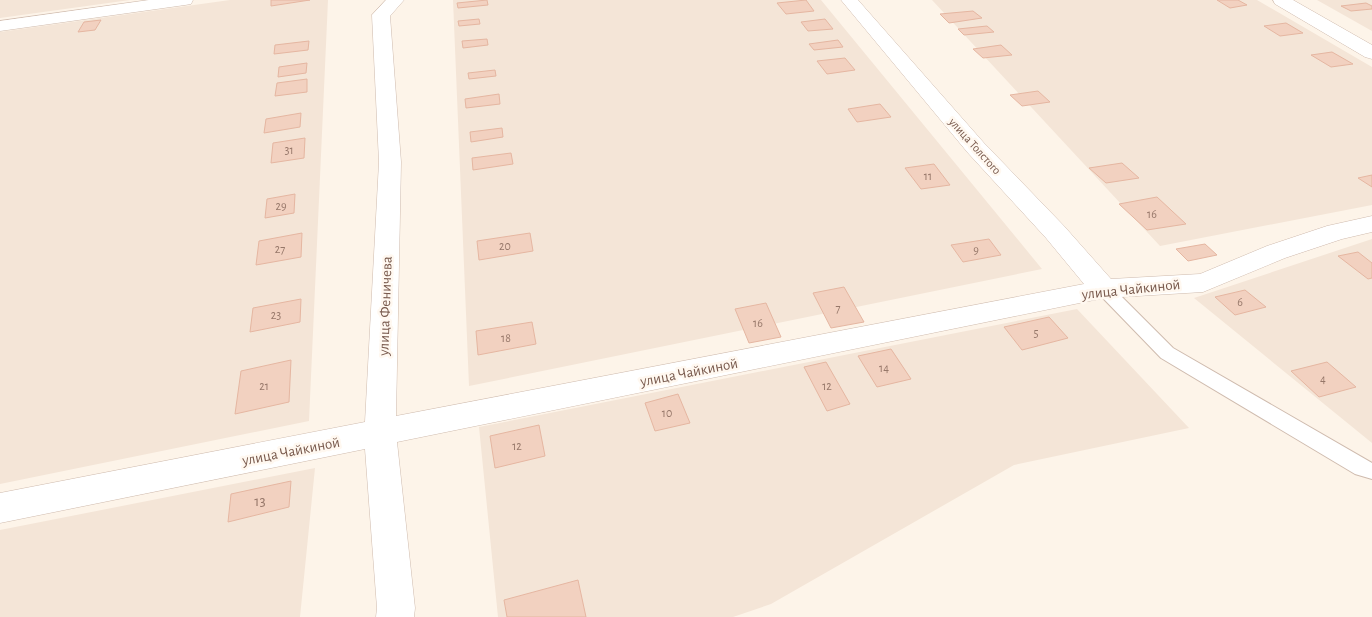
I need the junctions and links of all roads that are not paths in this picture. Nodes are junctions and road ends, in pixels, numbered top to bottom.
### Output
1 (186, 0) edge
2 (396, 0) edge
3 (849, 0) edge
4 (1281, 0) edge
5 (0, 26) edge
6 (1372, 53) edge
7 (1372, 224) edge
8 (1104, 289) junction
9 (380, 434) junction
10 (1372, 471) edge
11 (0, 508) edge
12 (394, 617) edge

1 - 5 street
2 - 9 street, улица Феничева
3 - 8 street, улица Толстого
4 - 6 street
7 - 8 street, улица Чайкиной
8 - 9 street, улица Чайкиной
8 - 10 lane
9 - 11 street, улица Чайкиной
9 - 12 street, улица Феничева

